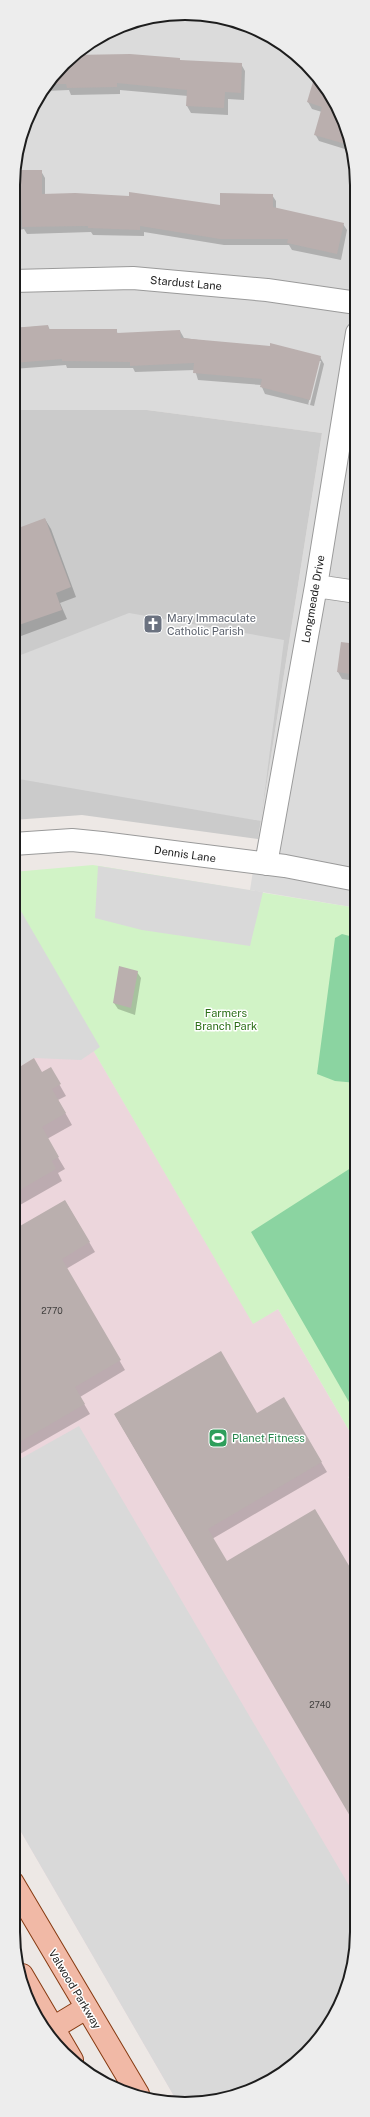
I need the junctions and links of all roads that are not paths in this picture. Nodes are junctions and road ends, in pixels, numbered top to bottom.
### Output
1 (20, 281) edge
2 (350, 302) edge
3 (350, 376) edge
4 (316, 586) junction
5 (350, 591) edge
6 (20, 844) edge
7 (266, 864) junction
8 (350, 879) edge
9 (20, 1895) edge
10 (31, 1991) edge
11 (86, 2008) junction
12 (53, 2028) junction
13 (60, 2039) edge
14 (135, 2089) edge

1 - 2 street, Stardust Lane
3 - 4 street, Longmeade Drive
4 - 5 street
4 - 7 street, Longmeade Drive
6 - 7 street, Dennis Lane
7 - 8 street, Dennis Lane
9 - 11 main road, Valwood Parkway
10 - 12 main road
11 - 12 main road
11 - 14 main road, Valwood Parkway
12 - 13 main road

